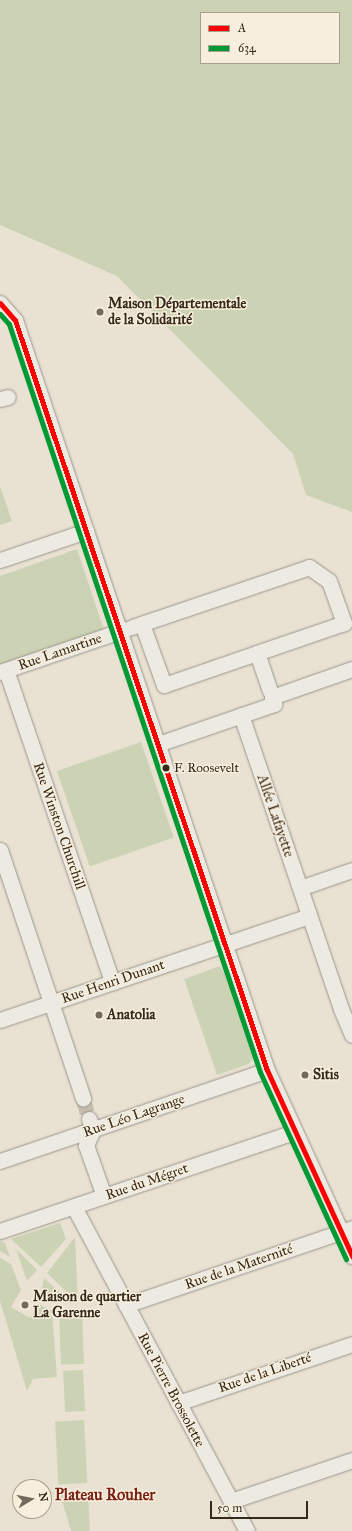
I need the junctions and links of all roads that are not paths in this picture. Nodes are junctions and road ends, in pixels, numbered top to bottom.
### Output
1 (0, 303) edge
2 (86, 531) junction
3 (0, 560) edge
4 (130, 628) junction
5 (257, 653) junction
6 (352, 669) edge
7 (3, 671) edge
8 (270, 691) dead end
9 (241, 715) junction
10 (158, 744) junction
11 (0, 850) edge
12 (352, 870) edge
13 (300, 888) junction
14 (309, 916) junction
15 (225, 944) junction
16 (112, 982) junction
17 (51, 1003) junction
18 (0, 1020) edge
19 (352, 1036) edge
20 (267, 1070) junction
21 (83, 1098) tunnel mouth
22 (91, 1124) junction
23 (294, 1132) junction
24 (0, 1161) edge
25 (104, 1196) junction
26 (74, 1207) junction
27 (346, 1230) edge
28 (0, 1231) edge
29 (352, 1256) edge
30 (126, 1305) junction
31 (352, 1344) edge
32 (178, 1403) junction
33 (352, 1460) edge
34 (231, 1502) junction
35 (247, 1531) edge

1 - 2 street
2 - 3 street
2 - 4 street
4 - 5 street
4 - 5 street, Rue Lamartine
4 - 7 street, Rue Lamartine
4 - 10 street
5 - 8 street
6 - 9 street
7 - 16 street, Rue Winston Churchill
9 - 10 street
9 - 13 street, Allée Lafayette
10 - 15 street
11 - 17 street
12 - 13 street
13 - 14 street, Allée Lafayette
14 - 15 street, Rue Henri Dunant
14 - 19 street, Allée Lafayette
15 - 16 street, Rue Henri Dunant
15 - 20 street
16 - 17 street, Rue Henri Dunant
17 - 18 street, Rue Henri Dunant
17 - 21 street
20 - 22 street, Rue Léo Lagrange
20 - 23 street
22 - 24 street, Rue Léo Lagrange
22 - 25 street
23 - 25 street, Rue du Mégret
23 - 27 street
25 - 26 street, Rue du Mégret
26 - 28 street, Rue du Mégret
26 - 30 street, Rue Pierre Brossolette
27 - 29 street
27 - 30 street, Rue de la Maternité
30 - 32 street, Rue Pierre Brossolette
31 - 32 street, Rue de la Liberté
32 - 34 street, Rue Pierre Brossolette
33 - 34 street
34 - 35 street, Rue Pierre Brossolette

